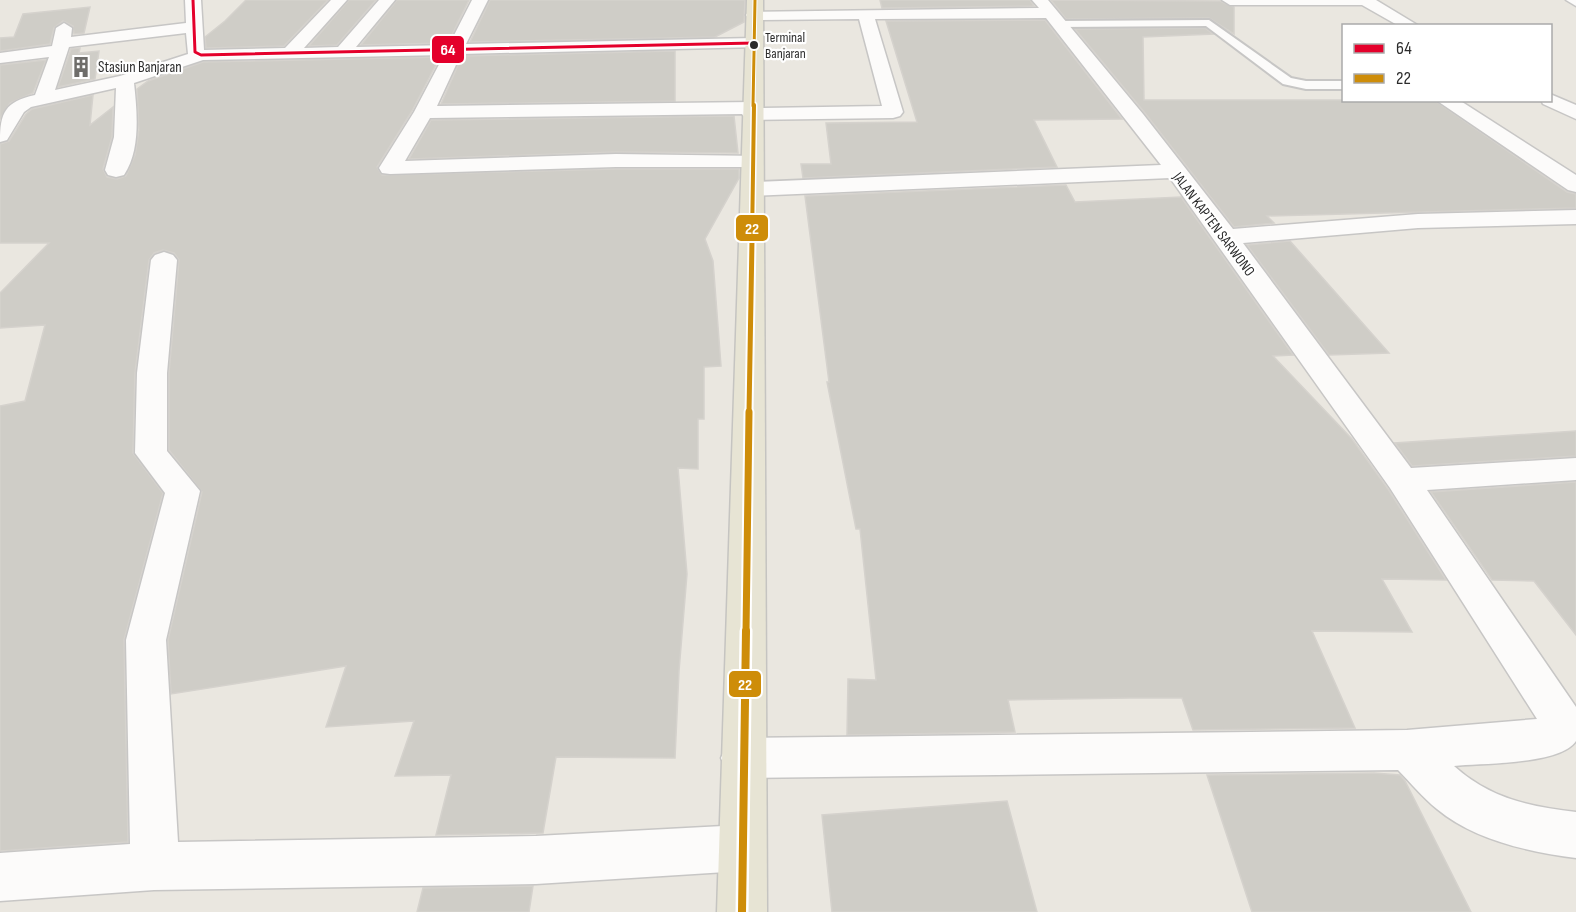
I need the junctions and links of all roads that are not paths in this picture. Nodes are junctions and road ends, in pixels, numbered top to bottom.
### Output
1 (194, 0) edge
2 (339, 0) edge
3 (387, 0) edge
4 (480, 0) edge
5 (1230, 0) edge
6 (1366, 0) edge
7 (1049, 12) edge
8 (866, 14) junction
9 (754, 19) edge
10 (1408, 24) edge
11 (194, 27) junction
12 (62, 40) junction
13 (454, 51) junction
14 (342, 53) junction
15 (289, 54) junction
16 (201, 55) junction
17 (0, 58) edge
18 (124, 80) junction
19 (1342, 85) edge
20 (43, 99) junction
21 (1552, 101) edge
22 (1448, 102) edge
23 (753, 111) junction
24 (424, 112) junction
25 (1576, 113) edge
26 (0, 136) edge
27 (1576, 159) edge
28 (1538, 160) junction
29 (116, 170) dead end
30 (1174, 171) junction
31 (753, 175) junction
32 (1576, 185) edge
33 (1576, 217) edge
34 (1226, 237) junction
35 (164, 260) dead end
36 (1392, 467) junction
37 (1576, 469) edge
38 (1431, 772) junction
39 (743, 800) junction
40 (1576, 835) edge
41 (154, 836) junction
42 (0, 877) edge
43 (742, 912) edge

1 - 11 street
2 - 15 street
3 - 14 street
4 - 13 street
5 - 6 street
6 - 10 street
7 - 8 street
7 - 19 lane
7 - 30 street, JALAN KAPTEN SARWONO
8 - 9 street
8 - 23 street
9 - 13 street
9 - 23 main road
11 - 12 street
11 - 16 street
12 - 17 street
12 - 20 street
13 - 14 street
13 - 24 street
14 - 15 street
15 - 16 street
16 - 18 street
18 - 20 street
18 - 29 street
20 - 26 street
21 - 25 street
22 - 28 street
23 - 24 street
23 - 31 main road
24 - 31 street
27 - 28 street
28 - 32 street
30 - 31 street
30 - 34 street, JALAN KAPTEN SARWONO
31 - 39 main road
33 - 34 street
34 - 36 street, JALAN KAPTEN SARWONO
35 - 41 street
36 - 37 street
36 - 38 street, JALAN KAPTEN SARWONO
38 - 39 street
38 - 40 street
39 - 41 street
39 - 43 main road
41 - 42 street

